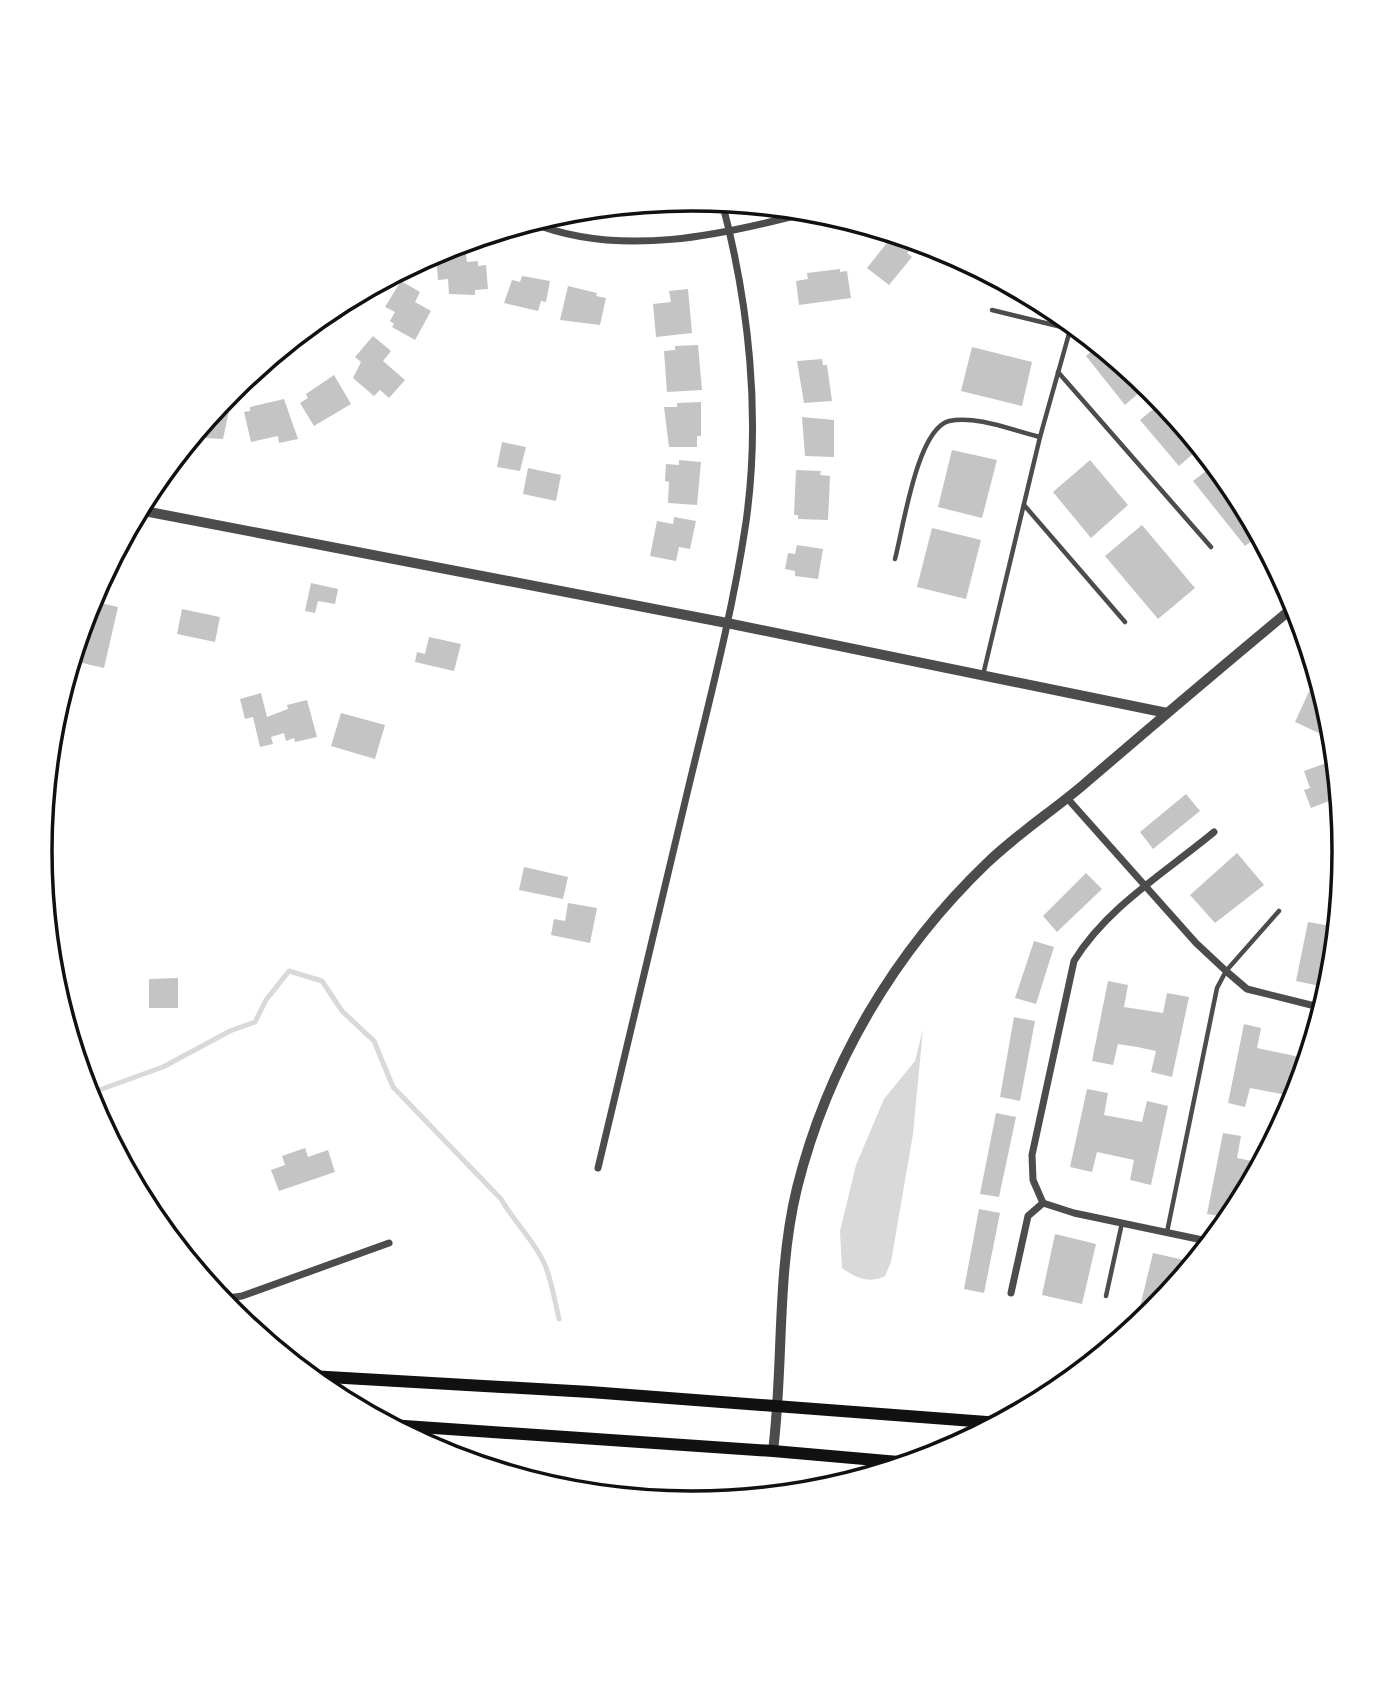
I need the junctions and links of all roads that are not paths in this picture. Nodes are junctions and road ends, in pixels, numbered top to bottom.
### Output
1 (725, 212) edge
2 (784, 217) edge
3 (550, 227) edge
4 (729, 229) junction
5 (992, 310) dead end
6 (1053, 322) edge
7 (1069, 334) edge
8 (1058, 372) junction
9 (1041, 437) junction
10 (1024, 505) junction
11 (150, 512) edge
12 (1211, 547) dead end
13 (895, 559) dead end
14 (1287, 613) edge
15 (1125, 622) dead end
16 (727, 623) junction
17 (983, 675) junction
18 (1167, 713) junction
19 (1068, 798) junction
20 (1214, 832) dead end
21 (1145, 887) junction
22 (1279, 911) dead end
23 (1226, 971) junction
24 (1314, 1005) edge
25 (598, 1168) dead end
26 (1043, 1203) junction
27 (1122, 1223) junction
28 (1167, 1233) junction
29 (1201, 1240) edge
30 (389, 1243) dead end
31 (1011, 1293) dead end
32 (1106, 1296) dead end
33 (234, 1297) edge
34 (330, 1378) edge
35 (778, 1408) junction
36 (982, 1422) edge
37 (413, 1427) edge
38 (773, 1451) junction
39 (885, 1461) edge

1 - 4 street
2 - 4 street
3 - 4 street
4 - 16 street
5 - 6 lane
7 - 8 lane
8 - 9 lane
8 - 12 lane
9 - 10 lane
9 - 13 lane
10 - 15 lane
10 - 17 lane
11 - 16 street
14 - 18 street
16 - 17 street
16 - 25 street
17 - 18 street
18 - 19 street
19 - 21 street
19 - 35 street
20 - 21 street
21 - 23 street
21 - 26 street
22 - 23 lane
23 - 24 street
23 - 28 lane
26 - 27 street
26 - 31 street
27 - 28 street
27 - 32 lane
28 - 29 street
30 - 33 street
34 - 35 main road
35 - 36 main road
35 - 38 street
37 - 38 main road
38 - 39 main road

